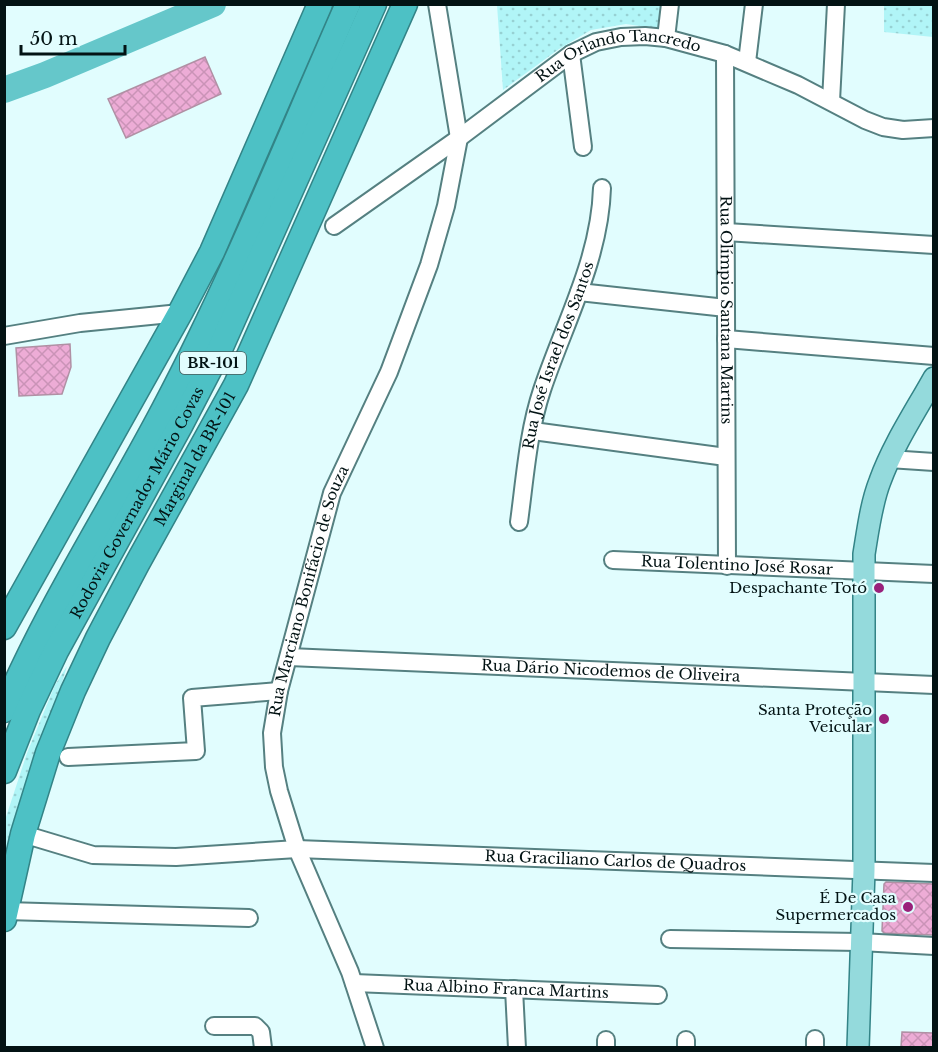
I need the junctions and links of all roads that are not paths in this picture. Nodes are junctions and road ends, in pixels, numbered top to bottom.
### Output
1 (320, 4) edge
2 (348, 4) edge
3 (374, 4) edge
4 (405, 4) edge
5 (437, 4) edge
6 (670, 4) edge
7 (754, 4) edge
8 (836, 4) edge
9 (666, 38) junction
10 (571, 54) junction
11 (725, 54) junction
12 (747, 62) junction
13 (831, 102) junction
14 (933, 128) edge
15 (459, 138) junction
16 (583, 147) dead end
17 (602, 188) dead end
18 (334, 226) dead end
19 (726, 232) junction
20 (933, 245) edge
21 (579, 292) junction
22 (726, 309) junction
23 (180, 313) junction
24 (4, 336) edge
25 (726, 339) junction
26 (933, 356) edge
27 (933, 378) edge
28 (533, 431) junction
29 (726, 457) junction
30 (889, 459) junction
31 (933, 462) edge
32 (519, 522) dead end
33 (613, 560) dead end
34 (137, 564) junction
35 (727, 566) junction
36 (862, 570) junction
37 (933, 574) edge
38 (4, 627) edge
39 (289, 657) junction
40 (862, 682) junction
41 (933, 685) edge
42 (279, 691) junction
43 (4, 710) edge
44 (28, 710) junction
45 (68, 757) dead end
46 (4, 771) edge
47 (23, 834) junction
48 (297, 849) junction
49 (864, 870) junction
50 (933, 873) edge
51 (5, 915) edge
52 (249, 918) dead end
53 (670, 939) dead end
54 (860, 942) junction
55 (933, 946) edge
56 (354, 983) junction
57 (514, 989) junction
58 (658, 995) dead end
59 (214, 1026) dead end
60 (263, 1047) edge
61 (375, 1047) edge
62 (517, 1047) edge
63 (858, 1047) edge

1 - 23 highway
2 - 43 highway, Rodovia Governador Mário Covas / BR-101
3 - 44 highway, Rodovia Governador Mário Covas / BR-101
4 - 34 highway, Marginal da BR-101
5 - 15 street
6 - 9 street
7 - 12 street
8 - 13 street
9 - 10 street, Rua Orlando Tancredo
9 - 11 street, Rua Orlando Tancredo
10 - 15 street, Rua Orlando Tancredo
10 - 16 street
11 - 12 street, Rua Orlando Tancredo
11 - 19 street, Rua Olímpio Santana Martins
12 - 13 street, Rua Orlando Tancredo
13 - 14 street, Rua Orlando Tancredo
15 - 18 street, Rua Orlando Tancredo
15 - 39 street, Rua Marciano Bonifácio de Souza
17 - 21 street, Rua José Israel dos Santos
19 - 20 street
19 - 22 street, Rua Olímpio Santana Martins
21 - 22 street
21 - 28 street, Rua José Israel dos Santos
22 - 25 street, Rua Olímpio Santana Martins
23 - 24 street
23 - 38 highway
25 - 26 street
25 - 29 street, Rua Olímpio Santana Martins
27 - 30 main road
28 - 29 street
28 - 32 street, Rua José Israel dos Santos
29 - 35 street, Rua Olímpio Santana Martins
30 - 31 street
30 - 36 main road
33 - 35 street, Rua Tolentino José Rosar
34 - 44 highway
34 - 47 highway, Marginal da BR-101
35 - 36 street, Rua Tolentino José Rosar
36 - 37 street, Rua Tolentino José Rosar
36 - 40 main road
39 - 40 street, Rua Dário Nicodemos de Oliveira
39 - 42 street, Rua Marciano Bonifácio de Souza
40 - 41 street, Rua Dário Nicodemos de Oliveira
40 - 49 main road
42 - 45 street
42 - 48 street, Rua Marciano Bonifácio de Souza
44 - 46 highway, Rodovia Governador Mário Covas / BR-101
47 - 48 street, Rua Graciliano Carlos de Quadros
47 - 51 highway, Marginal da BR-101
48 - 49 street, Rua Graciliano Carlos de Quadros
48 - 56 street, Rua Marciano Bonifácio de Souza
49 - 50 street, Rua Graciliano Carlos de Quadros
49 - 54 main road
51 - 52 street
53 - 54 street
54 - 55 street
54 - 63 main road
56 - 57 street, Rua Albino Franca Martins
56 - 61 street, Rua Marciano Bonifácio de Souza
57 - 58 street, Rua Albino Franca Martins
57 - 62 street
59 - 60 street

